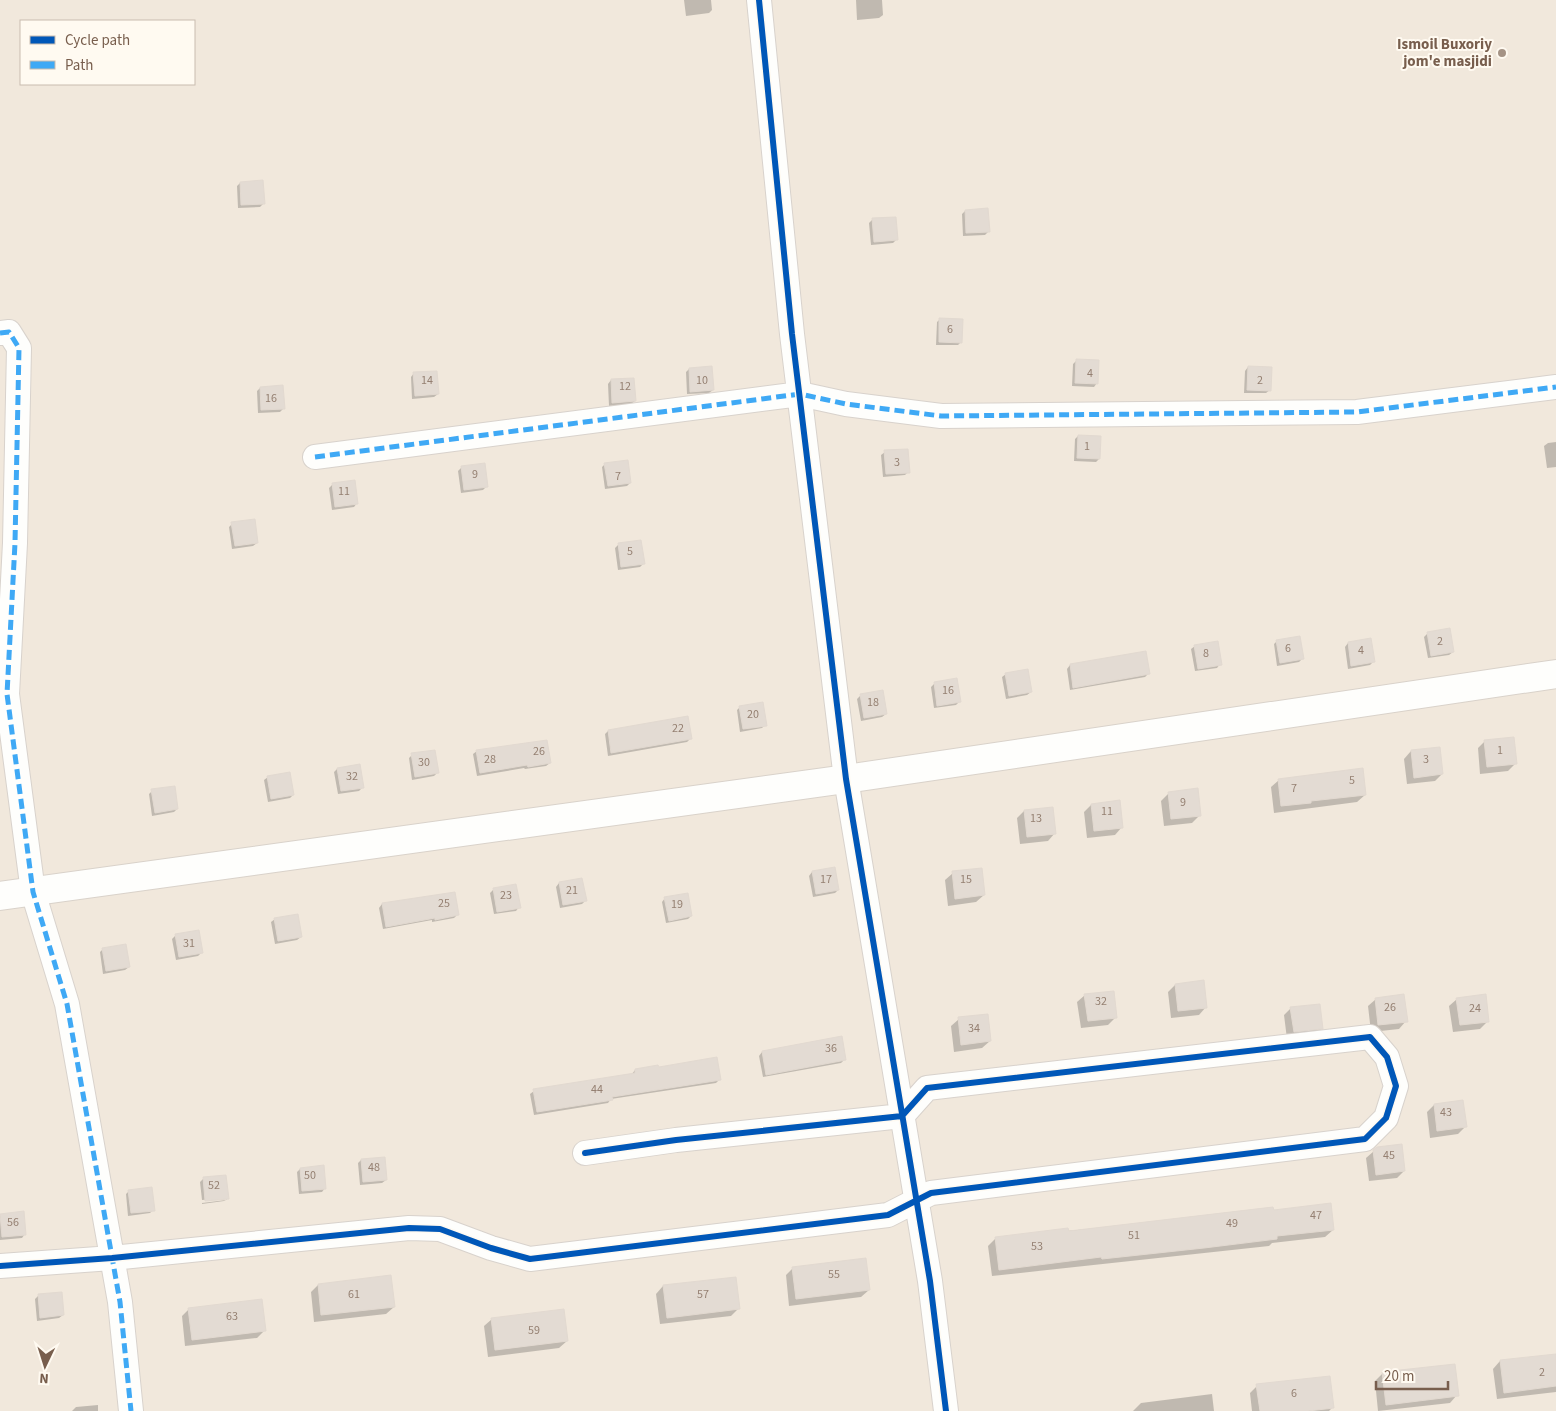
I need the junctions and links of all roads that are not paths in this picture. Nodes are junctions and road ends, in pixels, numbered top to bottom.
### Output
1 (759, 0) edge
2 (0, 333) edge
3 (1556, 387) edge
4 (800, 394) junction
5 (315, 457) dead end
6 (1556, 674) edge
7 (846, 779) junction
8 (33, 892) junction
9 (0, 896) edge
10 (902, 1116) junction
11 (585, 1153) dead end
12 (916, 1202) junction
13 (112, 1258) junction
14 (0, 1266) edge
15 (131, 1411) edge
16 (946, 1411) edge

1 - 4 street
2 - 8 street
3 - 4 street
4 - 5 street
4 - 7 street
6 - 7 main road
7 - 8 main road
7 - 10 street
8 - 9 main road
8 - 13 street
10 - 11 street
10 - 12 street
10 - 12 street
12 - 13 street
12 - 16 street
13 - 14 street
13 - 15 street

